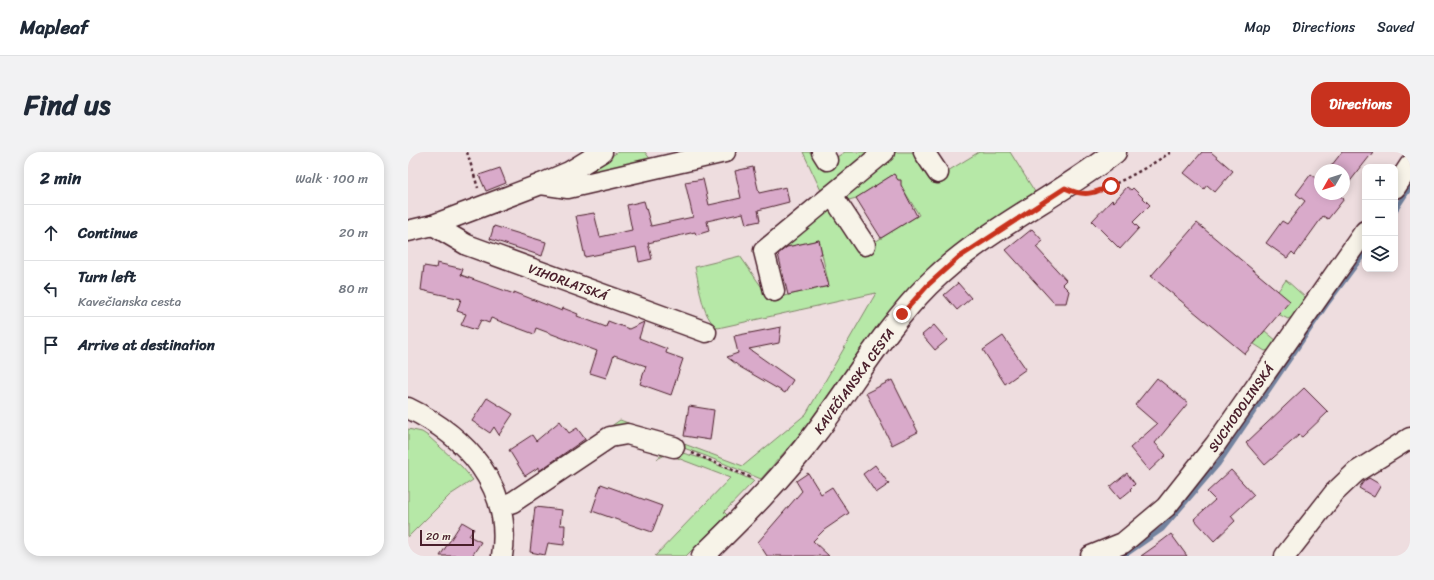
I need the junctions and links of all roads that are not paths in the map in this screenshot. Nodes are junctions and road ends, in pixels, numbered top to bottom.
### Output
1 (602, 152) edge
2 (725, 152) edge
3 (884, 152) edge
4 (924, 152) edge
5 (1115, 152) edge
6 (1410, 164) edge
7 (938, 173) dead end
8 (1398, 183) edge
9 (541, 184) junction
10 (832, 195) junction
11 (433, 225) junction
12 (408, 231) edge
13 (1362, 236) edge
14 (865, 245) dead end
15 (774, 291) dead end
16 (706, 332) dead end
17 (408, 408) edge
18 (1410, 438) edge
19 (674, 447) dead end
20 (501, 506) junction
21 (502, 554) edge
22 (703, 556) edge
23 (1091, 556) edge
24 (1285, 556) edge

1 - 9 street
2 - 9 street
3 - 10 street
4 - 7 street
5 - 22 street, KAVEČIANSKA CESTA
6 - 8 street
9 - 11 street
10 - 14 street
10 - 15 street
11 - 12 street
11 - 16 street, VIHORLATSKÁ
13 - 23 street, SUCHODOLINSKÁ
17 - 20 street
18 - 24 street
19 - 20 street
20 - 21 street

